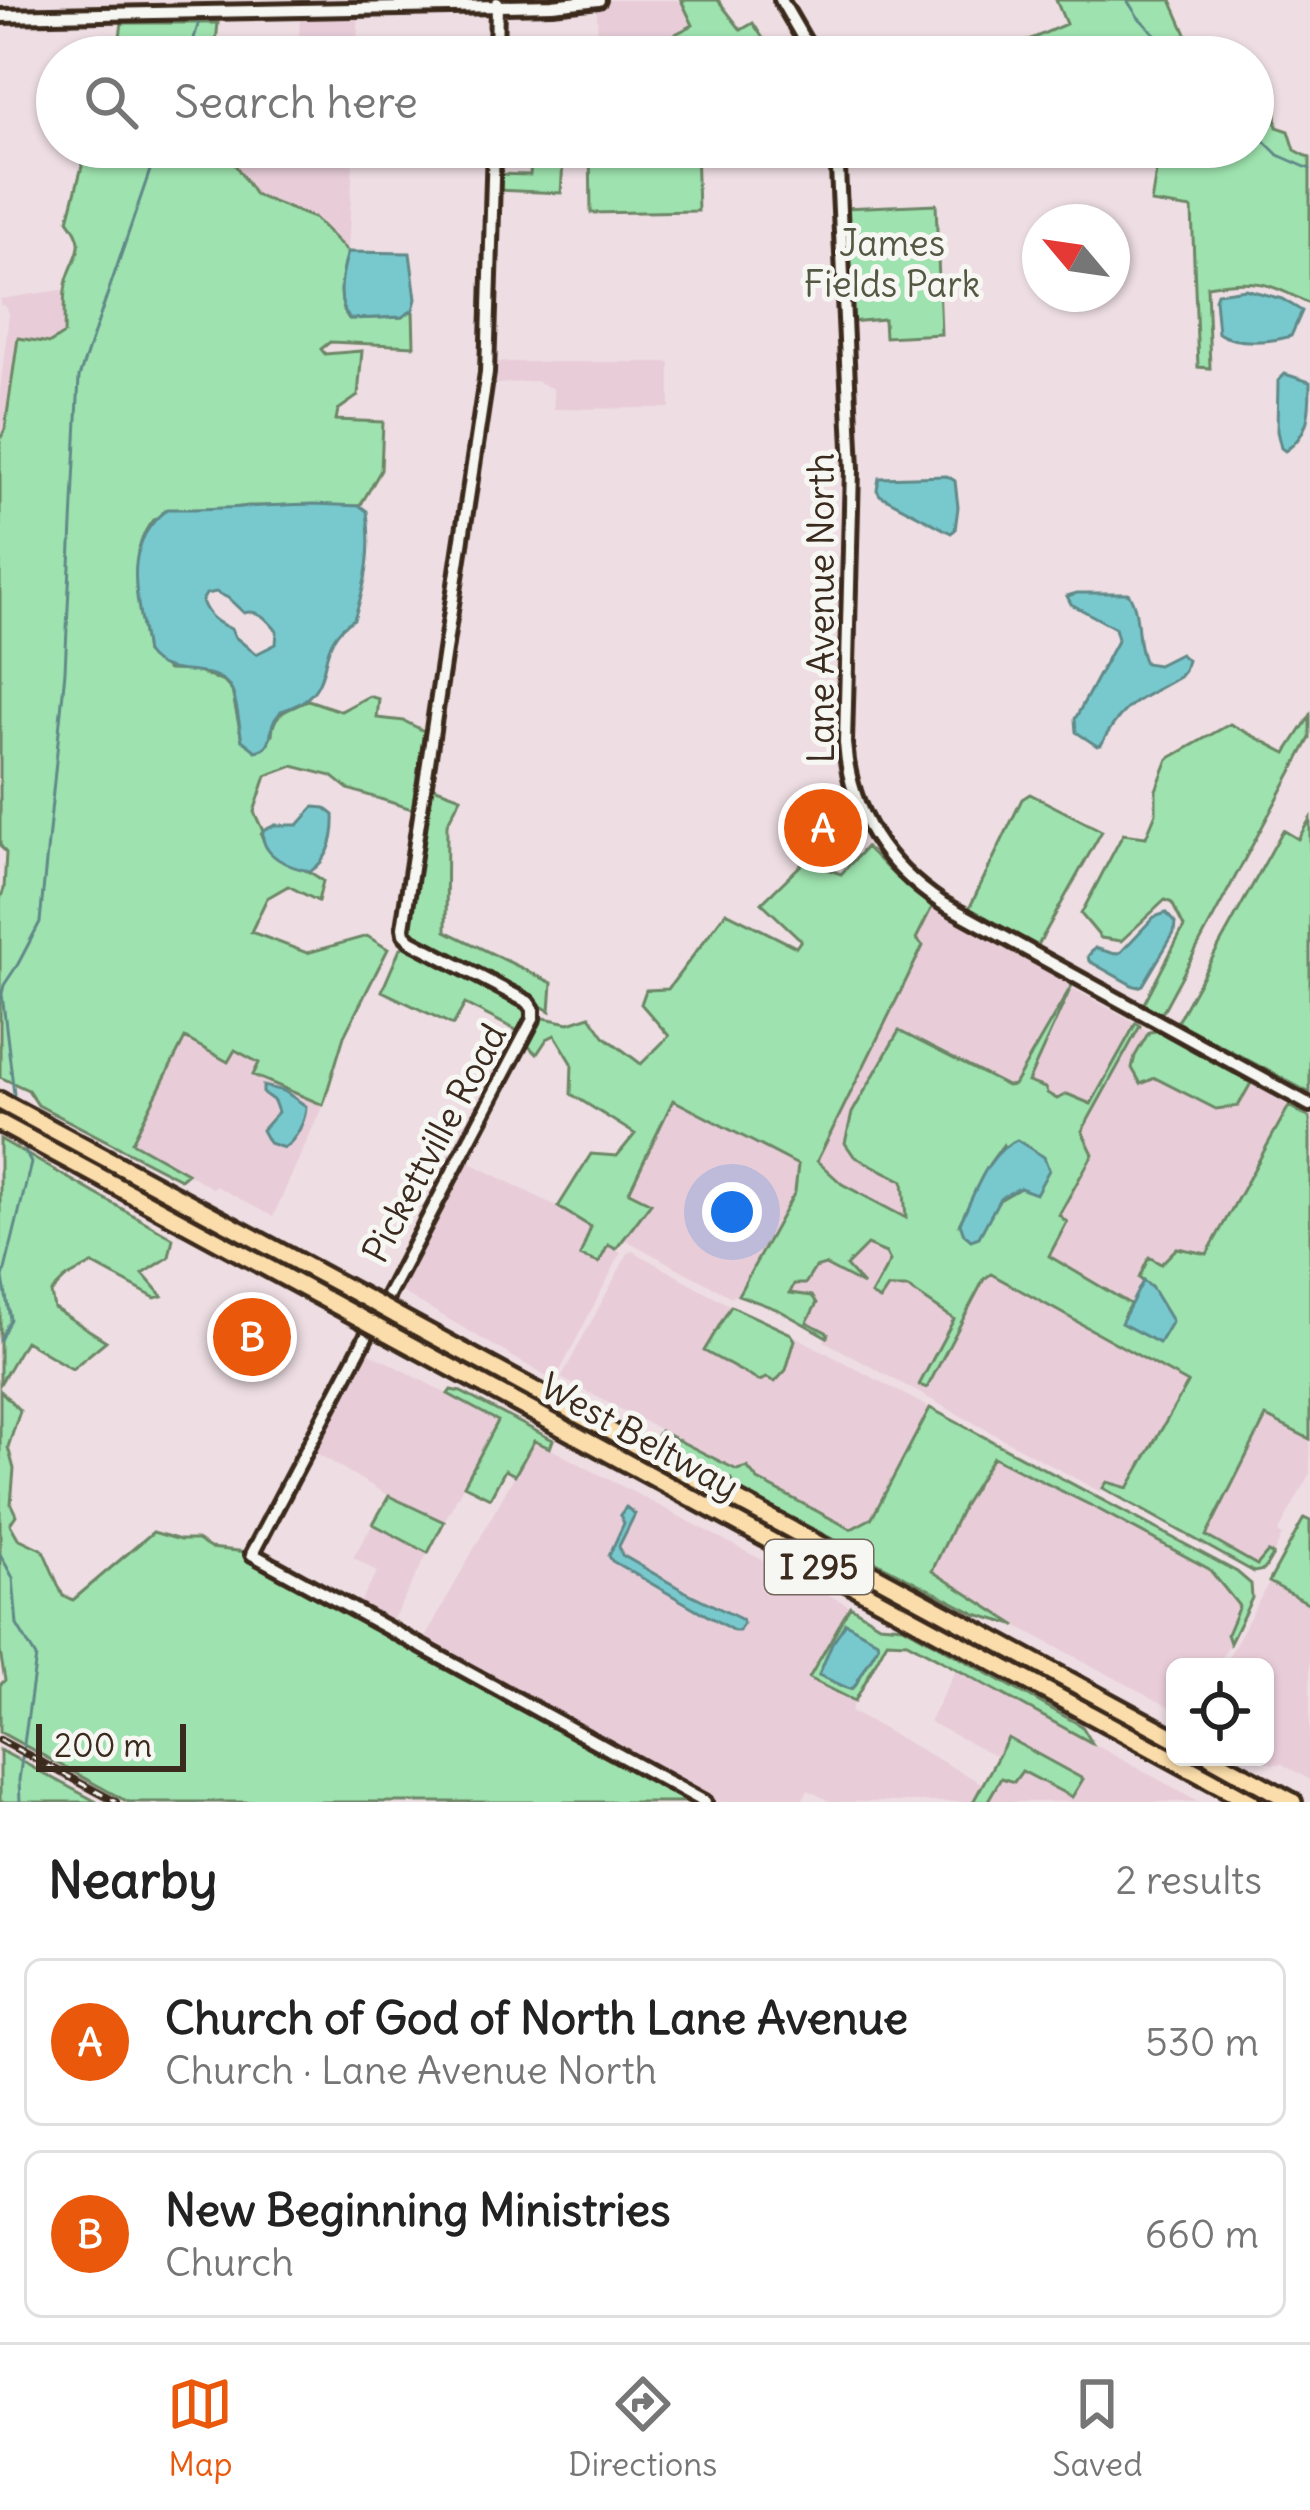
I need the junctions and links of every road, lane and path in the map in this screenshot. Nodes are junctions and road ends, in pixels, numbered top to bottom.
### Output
1 (599, 0) edge
2 (781, 0) edge
3 (497, 3) edge
4 (0, 16) edge
5 (496, 36) edge
6 (802, 36) edge
7 (494, 168) edge
8 (838, 168) edge
9 (0, 1101) edge
10 (1310, 1105) edge
11 (0, 1123) edge
12 (1166, 1733) edge
13 (1227, 1766) edge
14 (705, 1802) edge
15 (1251, 1802) edge
16 (1293, 1802) edge

1 - 3 street
2 - 6 street
3 - 4 street
3 - 5 street
7 - 14 street, Pickettville Road
8 - 10 street, Lane Avenue North
9 - 12 highway, West Beltway / I 295, bridge
11 - 15 highway, West Beltway / I 295, bridge
13 - 16 highway

